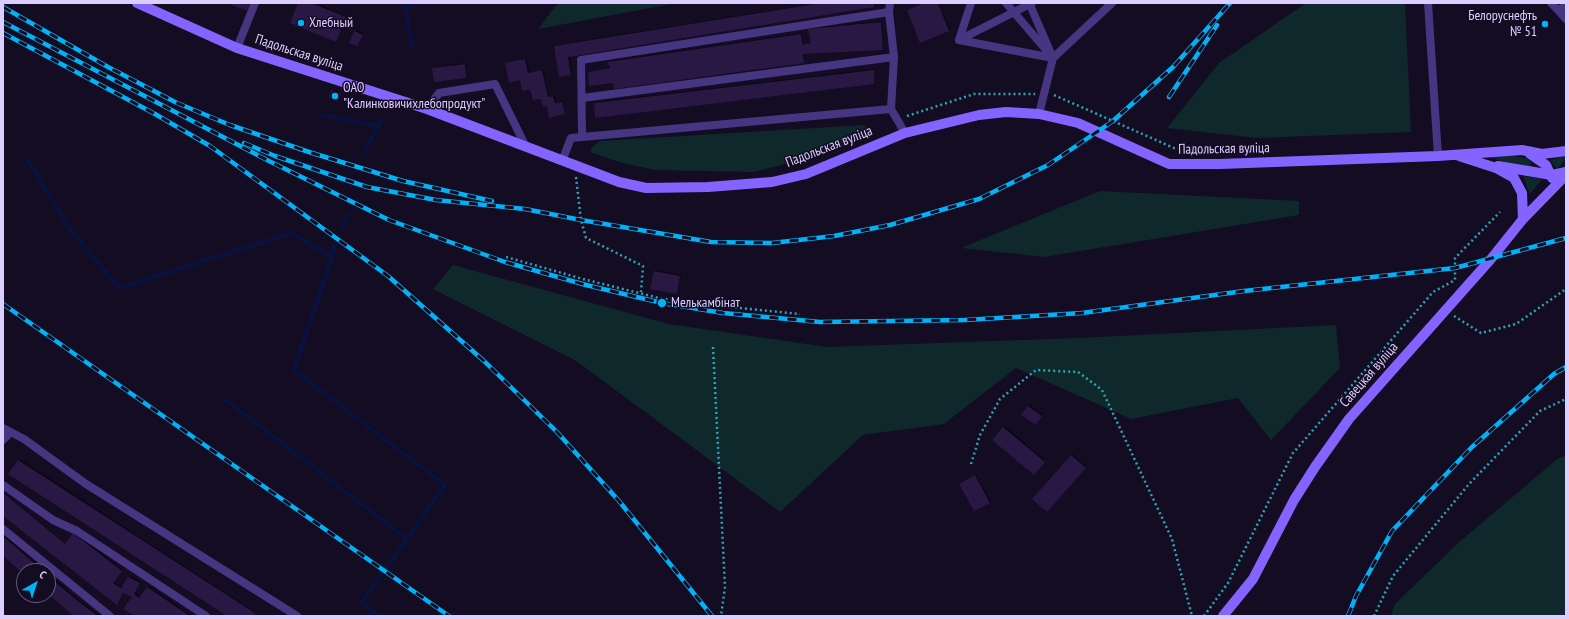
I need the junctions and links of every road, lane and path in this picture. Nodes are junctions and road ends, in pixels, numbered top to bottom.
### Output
1 (137, 3) edge
2 (255, 3) edge
3 (890, 3) edge
4 (971, 3) edge
5 (1006, 3) edge
6 (1112, 3) edge
7 (1428, 3) edge
8 (1551, 3) edge
9 (1031, 4) edge
10 (1566, 4) edge
11 (889, 12) junction
12 (1014, 12) junction
13 (1559, 12) junction
14 (1566, 19) edge
15 (959, 40) junction
16 (237, 48) junction
17 (894, 57) junction
18 (1053, 58) junction
19 (1044, 94) junction
20 (582, 98) junction
21 (427, 109) junction
22 (891, 110) junction
23 (1039, 114) junction
24 (897, 120) junction
25 (905, 133) junction
26 (582, 138) junction
27 (526, 146) junction
28 (1522, 150) junction
29 (1566, 151) edge
30 (1203, 152) dead end
31 (1455, 155) junction
32 (1438, 156) junction
33 (562, 160) junction
34 (1482, 164) junction
35 (574, 165) junction
36 (1566, 172) edge
37 (1552, 175) junction
38 (1566, 175) edge
39 (1544, 198) junction
40 (1523, 219) junction
41 (506, 256) dead end
42 (1566, 289) edge
43 (641, 292) junction
44 (1445, 310) junction
45 (800, 314) dead end
46 (713, 347) dead end
47 (1566, 399) edge
48 (3, 428) edge
49 (11, 432) junction
50 (3, 440) edge
51 (970, 464) dead end
52 (3, 485) edge
53 (3, 529) edge
54 (110, 616) edge
55 (206, 616) edge
56 (297, 616) edge
57 (721, 616) edge
58 (1192, 616) edge
59 (1223, 616) edge
60 (1374, 616) edge

1 - 16 main road, Падольская вуліца
2 - 16 lane
3 - 11 lane
4 - 15 lane
5 - 12 lane
6 - 18 lane
7 - 32 lane
8 - 13 lane
9 - 12 lane
9 - 18 lane
10 - 13 lane
11 - 17 lane
11 - 20 lane
12 - 15 lane
12 - 18 lane
13 - 14 lane
15 - 18 lane
16 - 21 main road, Падольская вуліца
17 - 20 lane
17 - 22 lane
18 - 19 lane
19 - 23 lane
19 - 24 path
19 - 30 path
20 - 26 lane
21 - 27 main road, Падольская вуліца
21 - 27 lane
22 - 24 lane
22 - 26 lane
23 - 25 main road, Падольская вуліца
23 - 32 main road, Падольская вуліца
24 - 25 lane
25 - 35 main road, Падольская вуліца
26 - 33 lane
27 - 33 main road, Падольская вуліца
28 - 29 main road, Падольская вуліца
28 - 31 main road, Падольская вуліца
28 - 37 main road
31 - 32 main road, Падольская вуліца
31 - 34 main road, Падольская вуліца
33 - 35 main road, Падольская вуліца
34 - 37 main road
34 - 40 main road, Падольская вуліца
35 - 43 path
36 - 37 main road
37 - 39 main road
38 - 39 main road, Савецкая вуліца
39 - 40 main road, Савецкая вуліца
40 - 44 main road, Савецкая вуліца
41 - 43 path
42 - 44 path
43 - 45 path
44 - 59 main road, Савецкая вуліца
46 - 57 path
47 - 60 path
48 - 49 lane
49 - 50 lane
49 - 56 lane
51 - 58 path
52 - 55 lane
53 - 54 lane

